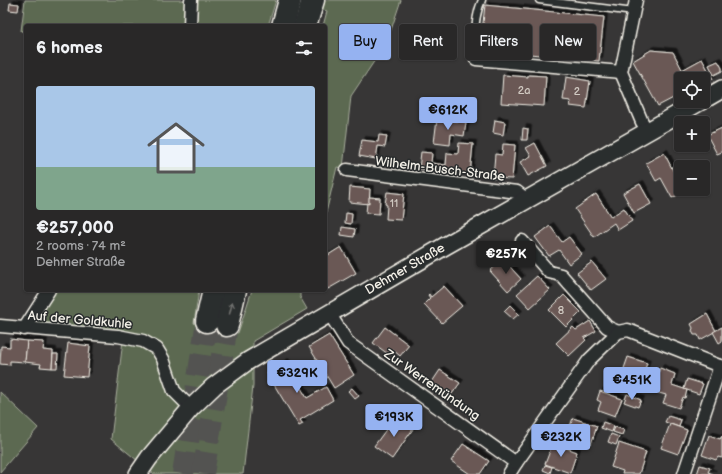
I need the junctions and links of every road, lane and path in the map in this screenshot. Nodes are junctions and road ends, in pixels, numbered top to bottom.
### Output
1 (191, 0) edge
2 (290, 0) edge
3 (313, 0) edge
4 (482, 0) edge
5 (539, 0) edge
6 (635, 6) edge
7 (190, 24) edge
8 (284, 24) edge
9 (307, 24) edge
10 (477, 24) edge
11 (487, 60) edge
12 (621, 72) junction
13 (722, 89) edge
14 (710, 96) edge
15 (688, 108) edge
16 (648, 131) junction
17 (347, 170) dead end
18 (527, 200) junction
19 (522, 241) dead end
20 (48, 292) edge
21 (214, 292) edge
22 (234, 292) edge
23 (329, 314) junction
24 (0, 326) edge
25 (24, 329) junction
26 (618, 332) junction
27 (721, 366) edge
28 (190, 408) junction
29 (516, 463) junction
30 (138, 474) edge
31 (509, 474) edge
32 (684, 474) edge

1 - 7 street
2 - 8 highway
3 - 9 highway
4 - 10 lane
5 - 6 lane
6 - 12 street
11 - 12 street
12 - 16 street
13 - 14 street, Dehmer Straße
15 - 16 street, Dehmer Straße
16 - 18 street, Dehmer Straße
17 - 18 street, Wilhelm-Busch-Straße
18 - 23 street, Dehmer Straße
19 - 26 street
20 - 25 street
21 -> 22 highway
23 - 28 street, Dehmer Straße
23 - 29 street, Zur Werremündung
24 - 25 street, Auf der Goldkuhle
25 - 28 street, Auf der Goldkuhle
26 - 27 street
26 - 29 street
27 - 32 street
28 - 30 street, Dehmer Straße
29 - 31 street

